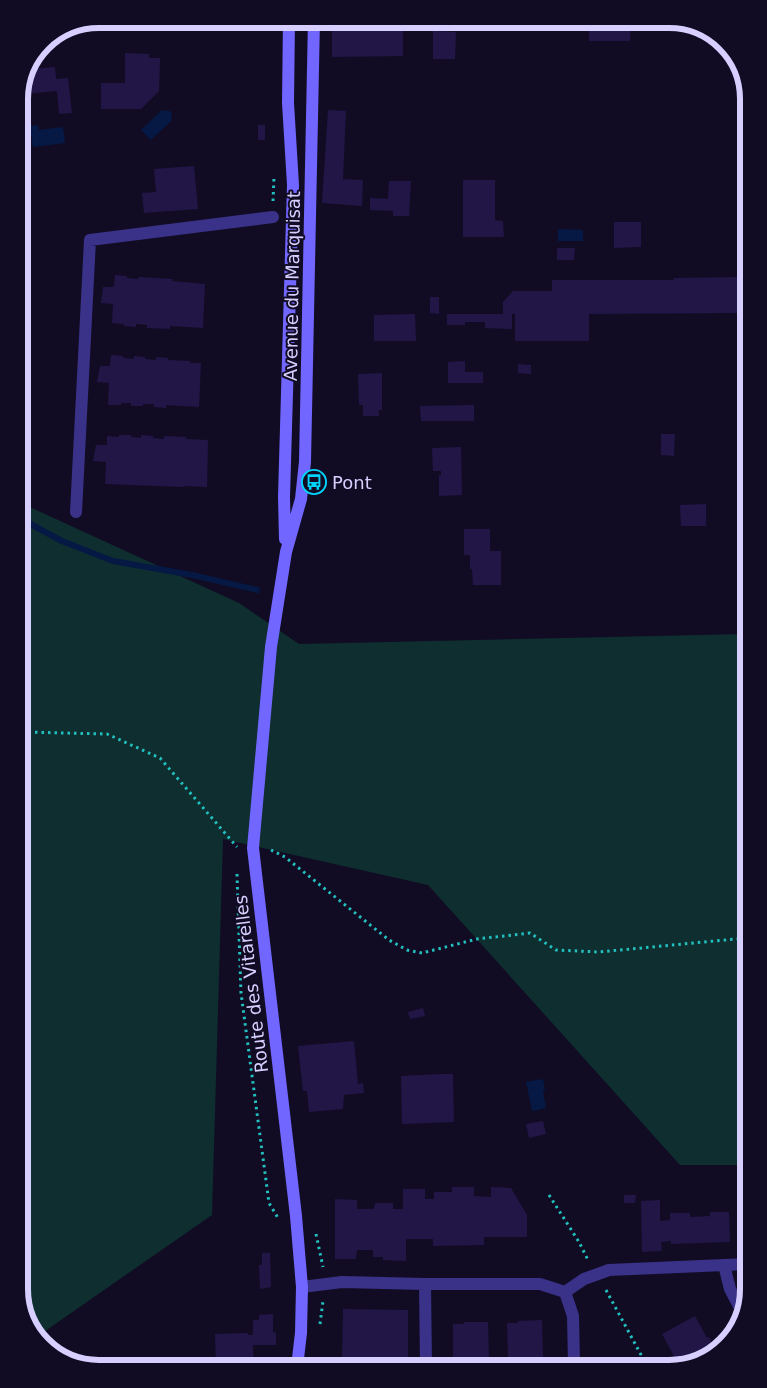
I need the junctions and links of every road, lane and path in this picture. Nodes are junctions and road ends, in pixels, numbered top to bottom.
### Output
1 (289, 28) edge
2 (314, 28) edge
3 (273, 217) dead end
4 (76, 512) dead end
5 (286, 552) junction
6 (279, 597) joint
7 (28, 732) edge
8 (253, 848) junction
9 (740, 939) edge
10 (740, 1264) edge
11 (724, 1265) junction
12 (425, 1284) junction
13 (302, 1287) junction
14 (565, 1292) junction
15 (738, 1304) edge
16 (298, 1360) edge
17 (426, 1360) edge
18 (574, 1360) edge

1 - 5 main road, Avenue du Marquisat
2 - 5 main road, Avenue du Marquisat
3 - 4 street
5 - 6 main road, Avenue du Marquisat
6 - 8 main road, Route des Vitarelles
7 - 8 path
8 - 9 path
8 - 13 main road, Route des Vitarelles
10 - 11 street
11 - 14 street
11 - 15 street
12 - 13 street
12 - 14 street
12 - 17 street
13 - 16 main road, Route des Vitarelles
14 - 18 street

